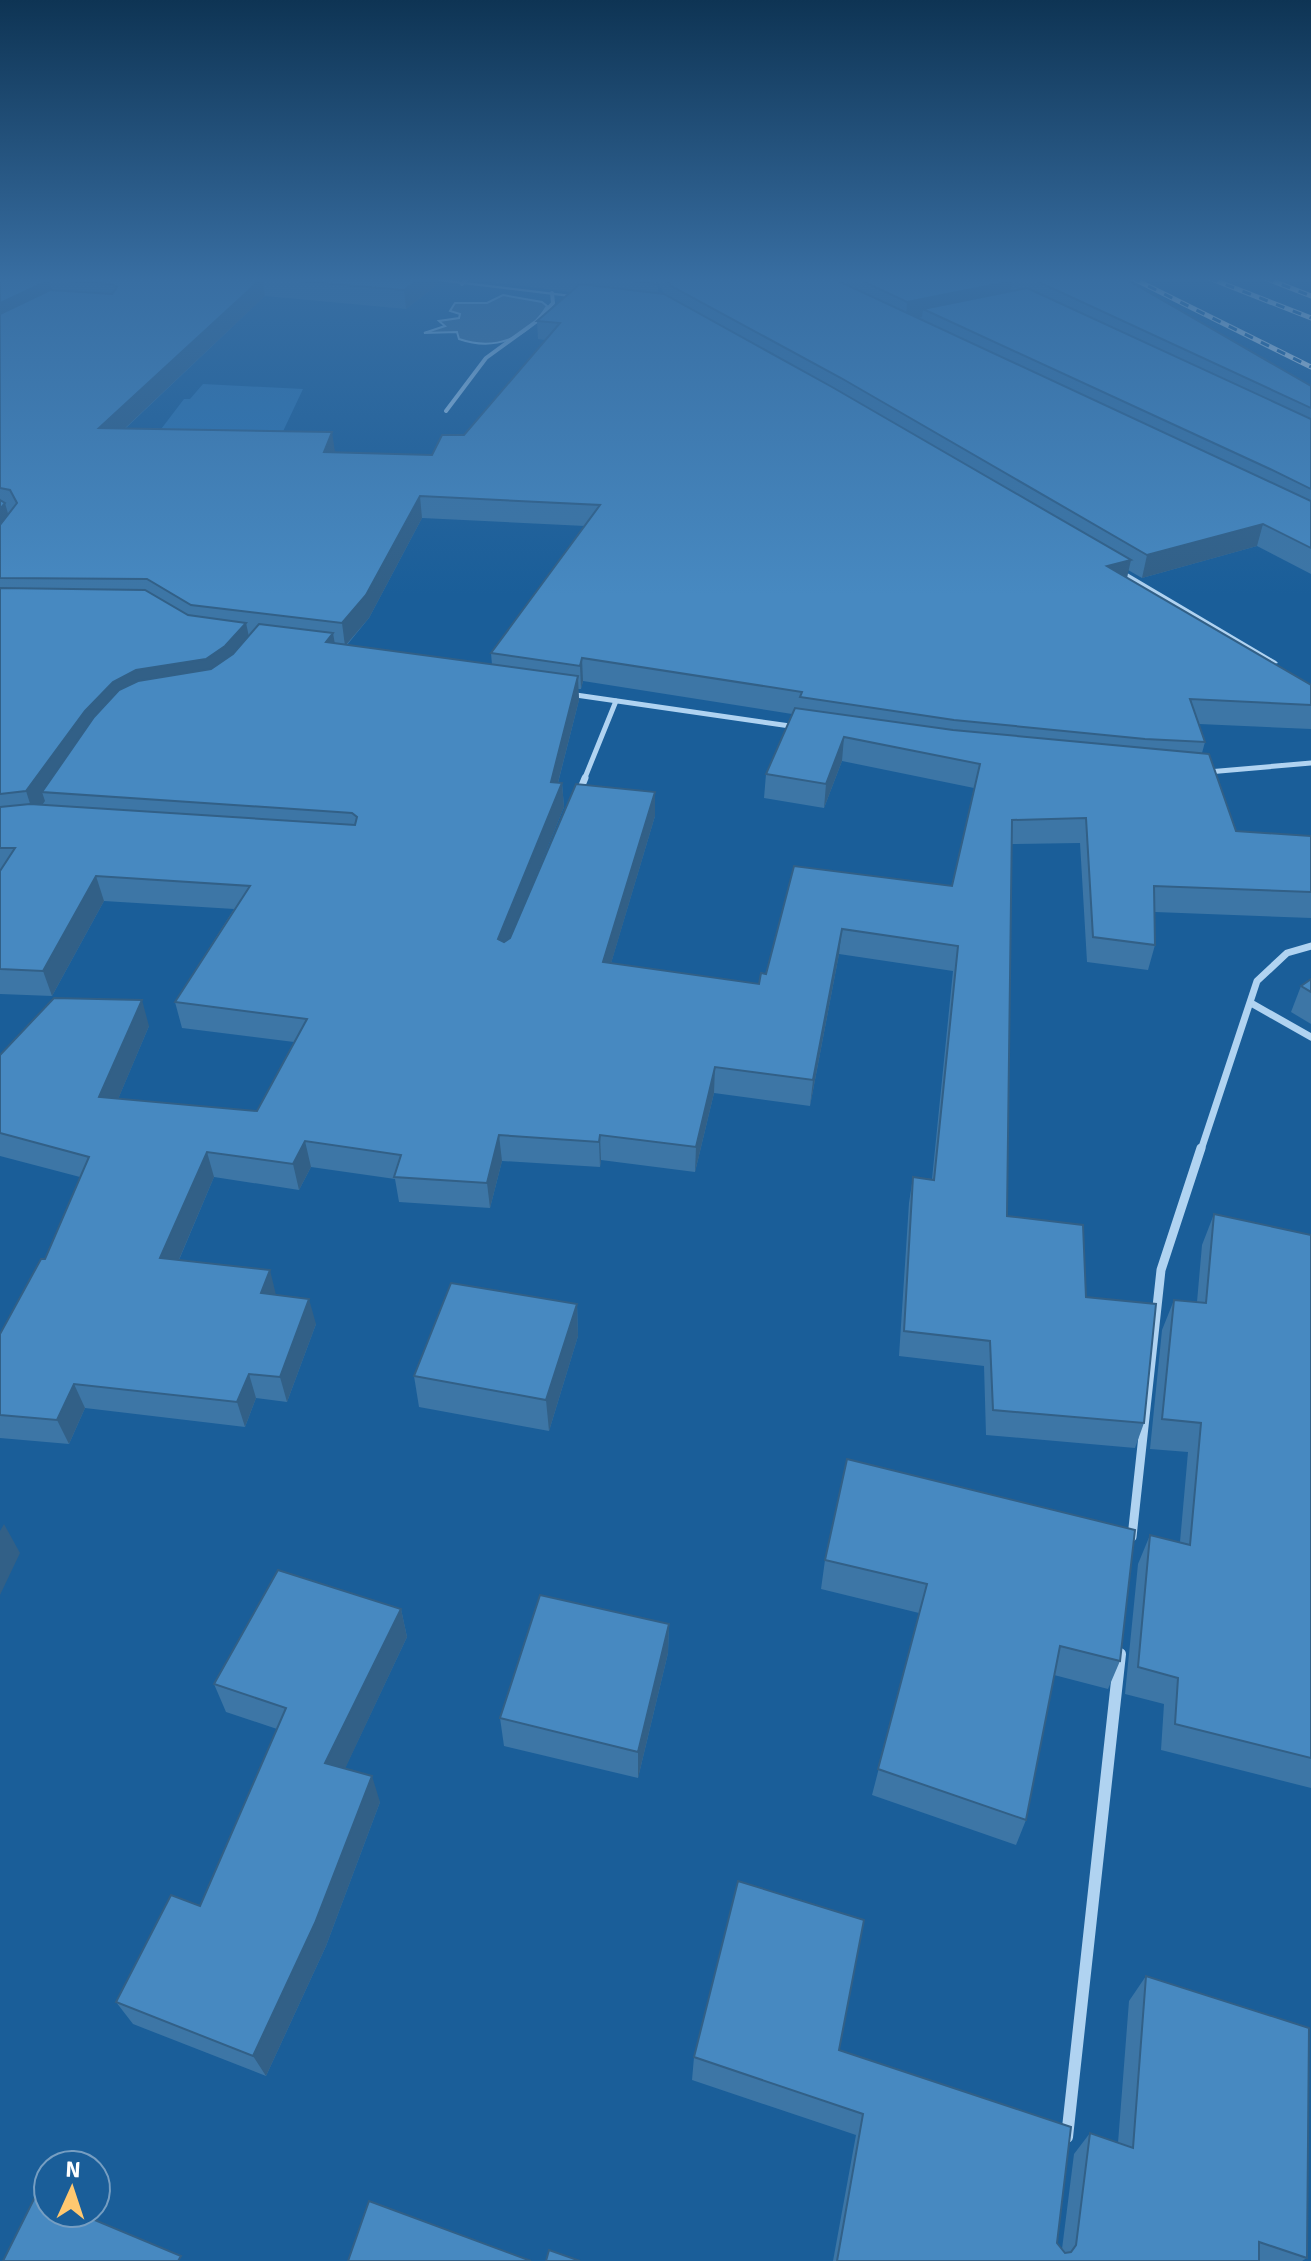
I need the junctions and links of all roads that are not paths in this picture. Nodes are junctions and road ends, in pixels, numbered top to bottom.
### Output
1 (467, 384) edge
2 (446, 411) dead end
3 (1109, 565) edge
4 (1284, 670) edge
5 (556, 692) edge
6 (616, 701) junction
7 (813, 729) edge
8 (1311, 763) edge
9 (1201, 772) edge
10 (574, 807) edge
11 (1311, 946) edge
12 (1251, 1003) junction
13 (1311, 1037) edge
14 (1131, 1553) edge
15 (1121, 1648) edge
16 (1065, 2151) edge

1 - 2 street
3 - 4 street
5 - 6 street
6 - 7 street
6 - 10 street
8 - 9 street
11 - 12 street
12 - 13 street
12 - 14 street
15 - 16 street

